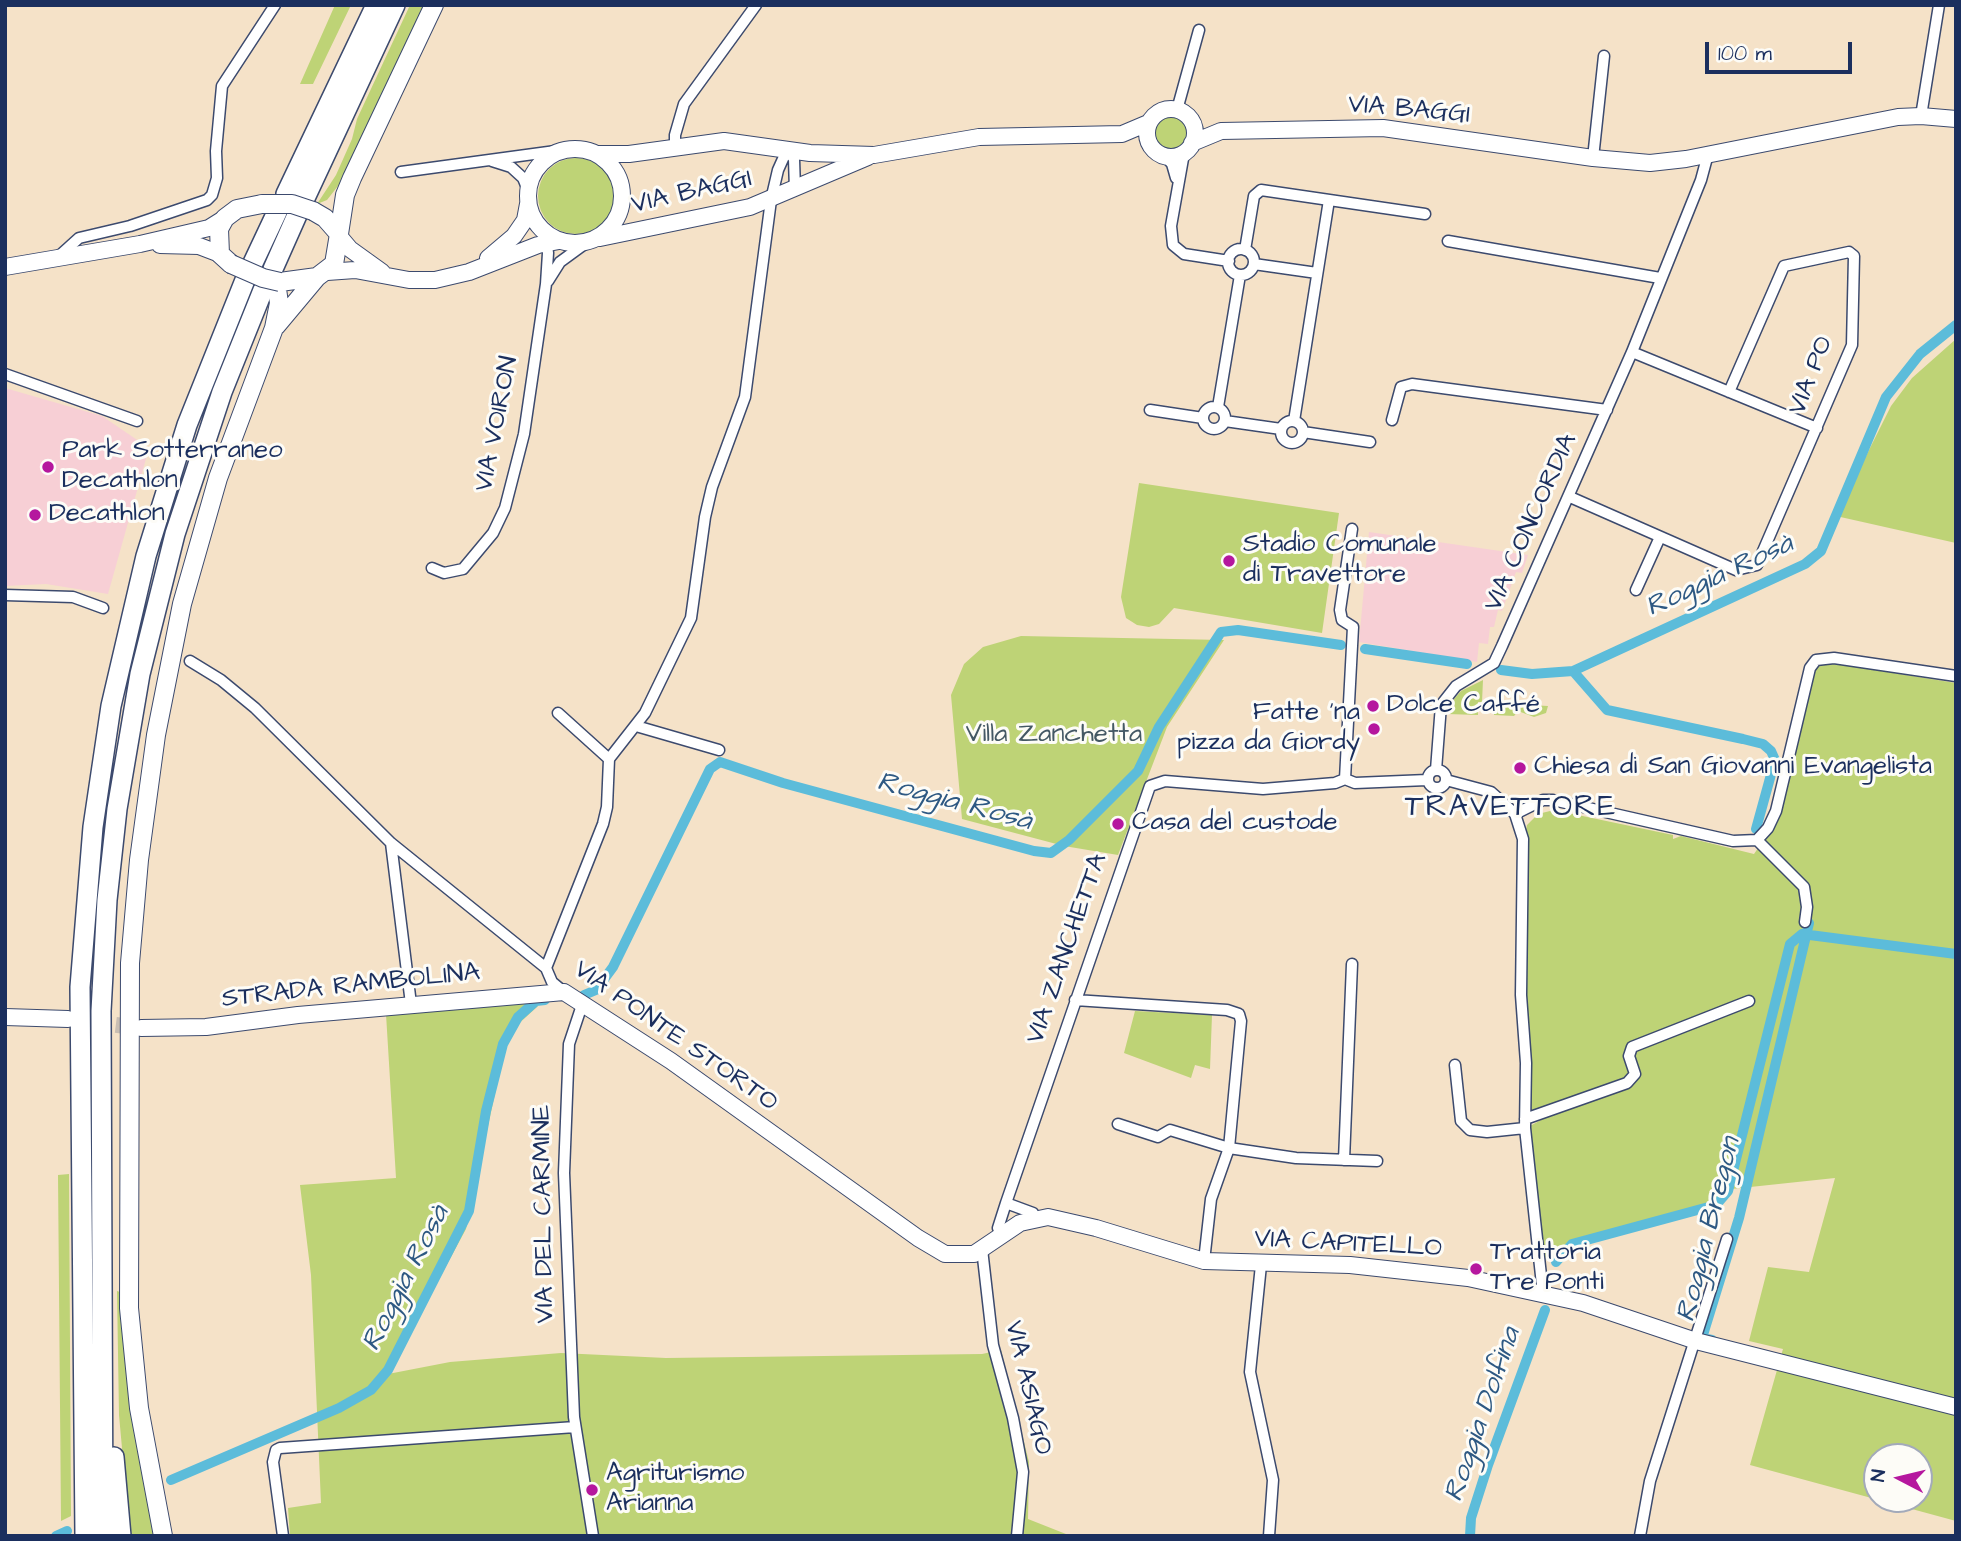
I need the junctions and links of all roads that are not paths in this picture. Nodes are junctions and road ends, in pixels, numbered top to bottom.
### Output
1 (275, 5) edge
2 (376, 5) edge
3 (395, 5) edge
4 (435, 5) edge
5 (756, 5) edge
6 (1939, 5) edge
7 (1199, 30) dead end
8 (1604, 57) dead end
9 (1177, 110) junction
10 (1922, 116) junction
11 (1956, 119) edge
12 (1192, 121) junction
13 (1149, 124) junction
14 (1220, 131) junction
15 (1122, 134) junction
16 (1149, 142) junction
17 (676, 146) junction
18 (1188, 148) junction
19 (563, 150) junction
20 (787, 150) junction
21 (597, 154) junction
22 (1708, 154) junction
23 (874, 155) junction
24 (1165, 156) junction
25 (1593, 158) junction
26 (490, 160) junction
27 (401, 172) dead end
28 (352, 178) junction
29 (1177, 181) junction
30 (795, 190) junction
31 (528, 197) junction
32 (771, 200) junction
33 (1329, 200) junction
34 (295, 207) junction
35 (1425, 214) dead end
36 (225, 218) junction
37 (339, 235) junction
38 (551, 239) junction
39 (592, 240) junction
40 (1448, 241) dead end
41 (140, 244) junction
42 (525, 250) junction
43 (1245, 250) junction
44 (58, 257) junction
45 (226, 259) junction
46 (1229, 261) junction
47 (548, 264) junction
48 (1254, 264) junction
49 (5, 267) edge
50 (469, 272) junction
51 (1317, 273) junction
52 (322, 274) junction
53 (387, 275) junction
54 (1240, 275) junction
55 (1660, 278) junction
56 (265, 279) junction
57 (546, 284) junction
58 (274, 328) junction
59 (1632, 352) junction
60 (5, 374) edge
61 (1730, 392) junction
62 (1218, 407) junction
63 (1150, 410) dead end
64 (1607, 410) junction
65 (1203, 418) junction
66 (1392, 420) dead end
67 (137, 421) dead end
68 (1225, 421) junction
69 (1294, 421) junction
70 (1817, 428) junction
71 (1281, 429) junction
72 (1303, 432) junction
73 (1370, 442) dead end
74 (1570, 497) junction
75 (1352, 529) dead end
76 (1660, 537) junction
77 (432, 568) dead end
78 (1636, 590) dead end
79 (5, 595) edge
80 (103, 608) dead end
81 (190, 661) dead end
82 (1956, 676) edge
83 (558, 713) dead end
84 (636, 726) junction
85 (719, 750) dead end
86 (609, 759) junction
87 (1436, 770) junction
88 (1345, 779) junction
89 (1427, 780) junction
90 (1446, 780) junction
91 (1515, 814) junction
92 (1757, 840) junction
93 (391, 843) junction
94 (1805, 922) dead end
95 (104, 953) junction
96 (1352, 964) dead end
97 (546, 968) junction
98 (564, 992) junction
99 (1075, 1000) junction
100 (1749, 1001) dead end
101 (583, 1002) junction
102 (411, 1004) junction
103 (5, 1017) edge
104 (68, 1019) dead end
105 (141, 1028) tunnel mouth
106 (1455, 1065) dead end
107 (1118, 1124) dead end
108 (1525, 1124) junction
109 (1229, 1148) junction
110 (1344, 1160) junction
111 (1377, 1161) dead end
112 (1006, 1203) junction
113 (1036, 1218) junction
114 (1001, 1234) junction
115 (1727, 1239) dead end
116 (982, 1249) junction
117 (1204, 1261) junction
118 (1261, 1265) junction
119 (1543, 1294) junction
120 (1696, 1341) junction
121 (1956, 1407) edge
122 (575, 1427) junction
123 (85, 1536) edge
124 (103, 1536) edge
125 (121, 1536) edge
126 (163, 1536) edge
127 (283, 1536) edge
128 (593, 1536) edge
129 (1017, 1536) edge
130 (1269, 1536) edge
131 (1640, 1536) edge

1 - 44 street
2 - 34 highway
3 - 34 highway
4 - 28 main road
5 - 17 street
6 - 10 street
7 - 9 street
8 - 25 street
9 - 12 main road, VIA BAGGI
9 - 13 main road, VIA BAGGI
10 - 11 main road, VIA BAGGI
10 - 22 main road, VIA BAGGI
12 - 14 main road, VIA BAGGI
12 - 18 main road
13 - 15 main road, VIA BAGGI
13 - 16 main road
14 - 18 main road, VIA BAGGI
14 - 25 main road, VIA BAGGI
15 - 16 main road, VIA BAGGI
15 - 23 main road, VIA BAGGI
16 - 24 main road, VIA BAGGI
17 - 20 main road, VIA BAGGI
17 - 21 main road, VIA BAGGI
18 - 24 main road, VIA BAGGI
18 - 29 street
19 - 21 main road, VIA BAGGI
19 - 26 street, VIA BAGGI
19 - 31 main road, VIA BAGGI
20 - 23 main road, VIA BAGGI
20 - 30 street
20 - 32 street
21 - 39 main road, VIA BAGGI
22 - 25 main road, VIA BAGGI
22 - 55 street, VIA CONCORDIA
23 - 30 main road, VIA BAGGI
24 - 29 street
26 - 27 street, VIA BAGGI
26 - 31 street
28 - 34 main road
28 - 37 main road
29 - 46 street
30 - 32 main road, VIA BAGGI
31 - 38 main road
31 - 50 main road, VIA BAGGI
32 - 39 main road, VIA BAGGI
32 - 84 street
33 - 35 street
33 - 43 street
33 - 51 street
34 - 36 main road
34 - 37 main road
34 - 56 highway
36 - 41 main road
36 - 45 main road
37 - 52 main road
37 - 53 main road, VIA BAGGI
38 - 39 main road, VIA BAGGI
38 - 42 main road, VIA BAGGI
38 - 47 street, VIA VOIRON
39 - 57 street, VIA VOIRON
40 - 55 street
41 - 44 main road
41 - 45 main road
42 - 47 street
42 - 50 main road, VIA BAGGI
43 - 46 street
43 - 48 street
44 - 49 main road
45 - 56 main road, bridge
46 - 54 street
47 - 57 street, VIA VOIRON
48 - 51 street
48 - 54 street
50 - 53 main road, VIA BAGGI
51 - 69 street
52 - 53 main road, VIA BAGGI
52 - 56 main road
52 - 58 main road
54 - 62 street
55 - 59 street, VIA CONCORDIA
56 - 58 main road
56 - 95 highway
56 - 123 highway
57 - 77 street, VIA VOIRON
58 - 126 main road
59 - 61 street
59 - 64 street, VIA CONCORDIA
60 - 67 street
61 - 70 street
61 - 70 street, VIA PO
62 - 65 street
62 - 68 street
63 - 65 street
64 - 66 street
64 - 74 street, VIA CONCORDIA
65 - 68 street
68 - 71 street
69 - 71 street
69 - 72 street
70 - 76 street, VIA PO
71 - 72 street
72 - 73 street
74 - 76 street, VIA PO
74 - 87 street, VIA CONCORDIA
75 - 88 street
76 - 78 street
79 - 80 street
81 - 93 street, VIA PONTE STORTO
82 - 92 street
83 - 86 street
84 - 85 street
84 - 86 street
86 - 97 street
87 - 89 street
87 - 90 street
88 - 89 street, VIA ZANCHETTA
88 - 99 street, VIA ZANCHETTA
89 - 90 street
90 - 91 street
91 - 92 street
91 - 108 street
92 - 94 street
93 - 97 street, VIA PONTE STORTO
93 - 102 street
95 - 124 highway
95 - 125 highway
96 - 110 street
97 - 98 street, VIA PONTE STORTO
98 - 101 main road, VIA PONTE STORTO
98 - 102 main road, STRADA RAMBOLINA
99 - 109 street
99 - 112 street, VIA ZANCHETTA
100 - 108 street
101 - 116 main road, VIA PONTE STORTO
101 - 122 street, VIA DEL CARMINE
102 - 105 main road, STRADA RAMBOLINA
103 - 104 main road
106 - 108 street
107 - 109 street
108 - 119 street
109 - 110 street
109 - 117 street
110 - 111 street
112 - 113 street, VIA CAPITELLO
112 - 114 street, VIA ZANCHETTA
113 - 114 main road, VIA CAPITELLO
113 - 117 main road, VIA CAPITELLO
114 - 116 main road, VIA PONTE STORTO
115 - 120 street
116 - 129 street, VIA ASIAGO
117 - 118 main road, VIA CAPITELLO
118 - 119 main road, VIA CAPITELLO
118 - 130 street
119 - 120 main road, VIA CAPITELLO
120 - 121 main road, VIA CAPITELLO
120 - 131 street
122 - 127 street
122 - 128 street, VIA DEL CARMINE

